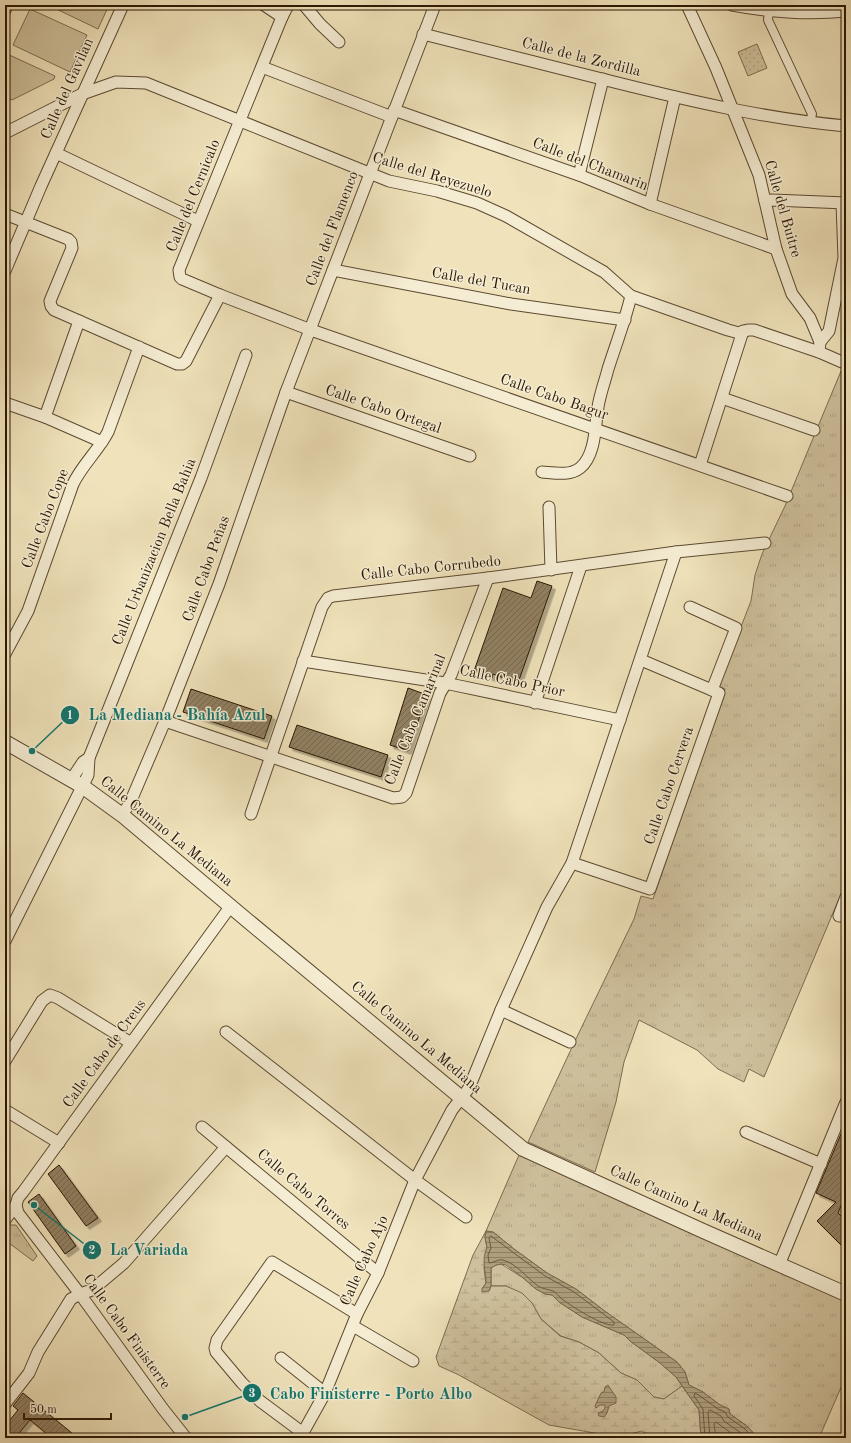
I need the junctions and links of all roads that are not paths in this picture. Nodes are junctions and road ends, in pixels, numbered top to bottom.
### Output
1 (7, 5) edge
2 (123, 5) edge
3 (264, 5) edge
4 (288, 5) edge
5 (304, 5) edge
6 (435, 5) edge
7 (687, 5) edge
8 (732, 5) edge
9 (5, 10) edge
10 (769, 11) junction
11 (846, 11) edge
12 (282, 17) junction
13 (423, 34) junction
14 (339, 42) dead end
15 (262, 67) junction
16 (604, 79) junction
17 (82, 94) junction
18 (675, 97) junction
19 (732, 109) junction
20 (393, 114) junction
21 (241, 122) junction
22 (810, 123) junction
23 (846, 126) edge
24 (5, 133) edge
25 (56, 153) junction
26 (370, 173) junction
27 (579, 175) junction
28 (765, 201) junction
29 (844, 203) edge
30 (650, 204) junction
31 (5, 214) edge
32 (26, 221) junction
33 (198, 221) junction
34 (776, 248) junction
35 (333, 270) junction
36 (5, 271) edge
37 (220, 295) junction
38 (631, 296) junction
39 (625, 320) junction
40 (79, 321) junction
41 (311, 330) junction
42 (743, 331) junction
43 (139, 347) junction
44 (820, 347) junction
45 (246, 355) dead end
46 (842, 362) dead end
47 (286, 392) junction
48 (722, 398) junction
49 (5, 402) edge
50 (45, 417) junction
51 (596, 429) junction
52 (814, 430) dead end
53 (102, 442) junction
54 (470, 456) dead end
55 (700, 465) junction
56 (542, 472) dead end
57 (787, 496) dead end
58 (549, 507) dead end
59 (765, 543) dead end
60 (676, 552) junction
61 (581, 566) junction
62 (551, 570) junction
63 (488, 578) junction
64 (690, 607) dead end
65 (5, 654) edge
66 (641, 660) junction
67 (303, 661) junction
68 (446, 683) junction
69 (716, 692) junction
70 (535, 703) junction
71 (620, 720) junction
72 (165, 721) junction
73 (5, 742) edge
74 (270, 756) junction
75 (77, 784) junction
76 (251, 814) dead end
77 (122, 815) junction
78 (572, 863) junction
79 (846, 897) edge
80 (230, 907) junction
81 (839, 916) dead end
82 (5, 940) edge
83 (501, 1010) junction
84 (226, 1032) dead end
85 (570, 1042) dead end
86 (131, 1043) junction
87 (5, 1061) edge
88 (462, 1098) junction
89 (846, 1102) edge
90 (5, 1110) edge
91 (202, 1127) dead end
92 (746, 1132) dead end
93 (59, 1143) junction
94 (226, 1147) junction
95 (821, 1164) junction
96 (415, 1180) junction
97 (16, 1205) junction
98 (466, 1217) dead end
99 (5, 1220) edge
100 (779, 1265) junction
101 (378, 1273) junction
102 (80, 1294) junction
103 (846, 1294) edge
104 (357, 1314) junction
105 (352, 1326) junction
106 (281, 1358) dead end
107 (413, 1361) dead end
108 (325, 1393) junction
109 (5, 1404) edge
110 (301, 1436) edge
111 (186, 1438) edge

1 - 9 street
2 - 17 street, Calle del Gavilan
3 - 12 street
4 - 12 street, Calle del Cernicalo
5 - 14 street
6 - 13 street, Calle del Flamenco
7 - 19 street, Calle del Buitre
8 - 10 street
10 - 11 street
10 - 22 street
12 - 15 street, Calle del Cernicalo
13 - 16 street, Calle de la Zordilla
13 - 20 street, Calle del Flamenco
15 - 20 street, Calle del Chamarin
15 - 21 street, Calle del Cernicalo
16 - 18 street, Calle de la Zordilla
16 - 27 street
17 - 21 street, Calle del Reyezuelo
17 - 24 street, Calle del Reyezuelo
17 - 25 street, Calle del Gavilan
18 - 19 street, Calle de la Zordilla
18 - 30 street
19 - 22 street, Calle de la Zordilla
19 - 28 street, Calle del Buitre
20 - 26 street, Calle del Flamenco
20 - 27 street, Calle del Chamarin
21 - 26 street, Calle del Reyezuelo
21 - 33 street, Calle del Cernicalo
22 - 23 street, Calle de la Zordilla
25 - 32 street, Calle del Gavilan
25 - 33 street
26 - 35 street, Calle del Flamenco
26 - 38 street, Calle del Reyezuelo
27 - 30 street, Calle del Chamarin
28 - 29 street
28 - 34 street, Calle del Buitre
29 - 44 street
30 - 34 street, Calle del Chamarin
31 - 32 street
32 - 36 street, Calle del Gavilan
32 - 40 street
33 - 37 street, Calle del Cernicalo
34 - 44 street, Calle del Buitre
35 - 39 street, Calle del Tucan
35 - 41 street, Calle del Flamenco
37 - 41 street, Calle del Cernicalo
37 - 43 street
38 - 39 street
38 - 42 street, Calle del Reyezuelo
39 - 51 street
40 - 43 street
40 - 50 street
41 - 47 street, Calle Cabo Peñas
41 - 51 street, Calle Cabo Bagur
42 - 44 street, Calle del Reyezuelo
42 - 48 street
43 - 53 street, Calle Cabo Cope
44 - 46 street, Calle del Reyezuelo
45 - 75 street, Calle Urbanizacion Bella Bahia
47 - 54 street, Calle Cabo Ortegal
47 - 72 street, Calle Cabo Peñas
48 - 52 street
48 - 55 street
49 - 50 street
50 - 53 street
51 - 55 street, Calle Cabo Bagur
51 - 56 street
53 - 65 street, Calle Cabo Cope
55 - 57 street, Calle Cabo Bagur
58 - 62 street
59 - 60 street, Calle Cabo Corrubedo
60 - 61 street, Calle Cabo Corrubedo
60 - 66 street
61 - 62 street, Calle Cabo Corrubedo
61 - 70 street
62 - 63 street, Calle Cabo Corrubedo
63 - 67 street, Calle Cabo Corrubedo
63 - 68 street, Calle Cabo Camarinal
64 - 69 street, Calle Cabo Cervera
66 - 69 street
66 - 71 street
67 - 68 street, Calle Cabo Prior
67 - 74 street, Calle Cabo Corrubedo
68 - 70 street, Calle Cabo Prior
68 - 74 street, Calle Cabo Camarinal
69 - 78 street, Calle Cabo Cervera
70 - 71 street, Calle Cabo Prior
71 - 78 street
72 - 74 street, Calle Cabo Camarinal
72 - 77 street, Calle Cabo Peñas
73 - 75 street, Calle Camino La Mediana
74 - 76 street, Calle Cabo Corrubedo
75 - 77 street, Calle Camino La Mediana
75 - 82 street, Calle Urbanizacion Bella Bahia
77 - 80 street, Calle Camino La Mediana
78 - 83 street
79 - 81 street
80 - 86 street, Calle Cabo de Creus
80 - 88 street, Calle Camino La Mediana
83 - 85 street
83 - 88 street
84 - 96 street
86 - 87 street
86 - 93 street, Calle Cabo de Creus
88 - 96 street, Calle Cabo Ajo
88 - 100 street, Calle Camino La Mediana
89 - 95 street
90 - 93 street
91 - 94 street, Calle Cabo Torres
92 - 95 street
93 - 97 street, Calle Cabo de Creus
94 - 101 street, Calle Cabo Torres
94 - 102 street
95 - 100 street
96 - 98 street
96 - 101 street, Calle Cabo Ajo
97 - 99 street, Calle Cabo de Creus
97 - 102 street, Calle Cabo Finisterre
100 - 103 street, Calle Camino La Mediana
101 - 104 street, Calle Cabo Ajo
102 - 109 street
102 - 111 street, Calle Cabo Finisterre
104 - 105 street, Calle Cabo Ajo
104 - 110 street
105 - 107 street
105 - 108 street, Calle Cabo Ajo
106 - 108 street
108 - 110 street, Calle Cabo Ajo

